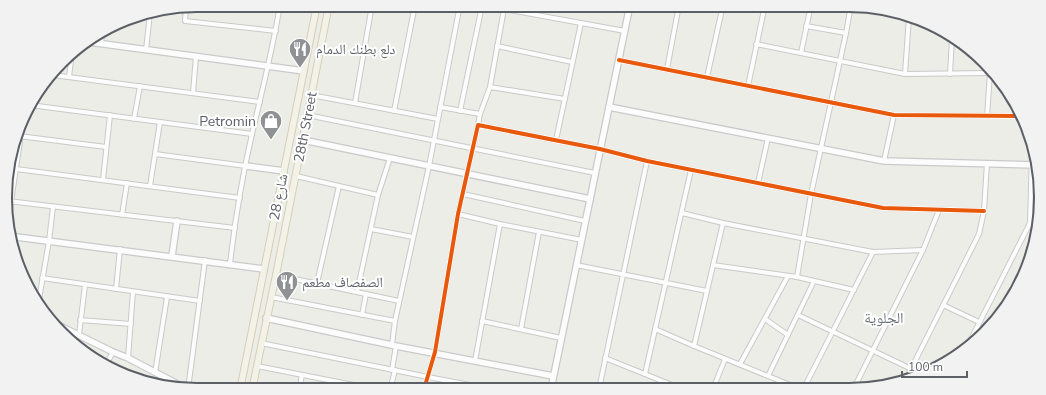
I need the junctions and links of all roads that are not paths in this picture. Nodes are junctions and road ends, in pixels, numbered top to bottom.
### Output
1 (186, 12) edge
2 (279, 12) edge
3 (317, 12) edge
4 (328, 12) edge
5 (371, 12) edge
6 (414, 12) edge
7 (459, 12) edge
8 (481, 12) edge
9 (503, 12) edge
10 (520, 12) edge
11 (629, 12) edge
12 (679, 12) edge
13 (721, 12) edge
14 (763, 12) edge
15 (809, 12) edge
16 (850, 12) edge
17 (149, 18) edge
18 (909, 22) edge
19 (581, 23) junction
20 (806, 26) junction
21 (276, 31) junction
22 (625, 31) junction
23 (846, 33) junction
24 (102, 39) edge
25 (94, 43) edge
26 (952, 43) edge
27 (101, 44) junction
28 (756, 44) junction
29 (497, 46) junction
30 (146, 50) junction
31 (801, 53) junction
32 (196, 56) junction
33 (619, 60) junction
34 (839, 61) junction
35 (71, 62) edge
36 (572, 62) junction
37 (268, 66) junction
38 (667, 69) junction
39 (304, 71) junction
40 (986, 73) edge
41 (904, 74) junction
42 (950, 74) junction
43 (58, 75) edge
44 (69, 77) junction
45 (707, 77) junction
46 (990, 77) edge
47 (140, 86) junction
48 (748, 86) junction
49 (490, 87) junction
50 (193, 93) junction
51 (311, 95) junction
52 (564, 99) junction
53 (260, 102) junction
54 (830, 102) junction
55 (355, 103) junction
56 (37, 106) edge
57 (440, 107) junction
58 (609, 107) junction
59 (394, 111) junction
60 (460, 111) junction
61 (480, 114) junction
62 (110, 115) junction
63 (307, 115) junction
64 (894, 115) junction
65 (987, 116) junction
66 (1015, 116) edge
67 (134, 119) junction
68 (438, 120) junction
69 (160, 122) junction
70 (478, 125) junction
71 (252, 134) junction
72 (23, 136) edge
73 (768, 138) junction
74 (303, 140) junction
75 (434, 140) junction
76 (556, 140) junction
77 (19, 147) edge
78 (106, 147) junction
79 (821, 148) junction
80 (472, 149) junction
81 (600, 149) junction
82 (156, 154) junction
83 (390, 158) junction
84 (647, 161) junction
85 (884, 161) junction
86 (987, 163) junction
87 (1031, 165) edge
88 (246, 166) junction
89 (429, 166) junction
90 (16, 169) junction
91 (691, 170) junction
92 (284, 171) junction
93 (467, 173) junction
94 (595, 173) junction
95 (296, 176) junction
96 (1033, 179) edge
97 (102, 180) junction
98 (127, 183) junction
99 (758, 183) junction
100 (150, 186) junction
101 (339, 186) junction
102 (12, 191) edge
103 (463, 194) junction
104 (811, 194) junction
105 (378, 195) junction
106 (240, 198) junction
107 (590, 198) junction
108 (12, 202) edge
109 (53, 207) junction
110 (939, 210) junction
111 (984, 211) junction
112 (682, 213) junction
113 (458, 214) junction
114 (122, 215) junction
115 (177, 221) junction
116 (585, 221) junction
117 (723, 223) junction
118 (1030, 223) joint
119 (500, 224) junction
120 (235, 228) junction
121 (371, 229) junction
122 (539, 232) junction
123 (413, 237) junction
124 (17, 238) edge
125 (804, 238) junction
126 (582, 240) junction
127 (49, 241) junction
128 (120, 250) junction
129 (923, 250) junction
130 (873, 252) junction
131 (172, 256) junction
132 (205, 260) junction
133 (230, 264) junction
134 (576, 265) junction
135 (713, 265) junction
136 (264, 269) junction
137 (623, 274) junction
138 (276, 275) junction
139 (788, 276) junction
140 (797, 277) junction
141 (42, 278) junction
142 (814, 281) junction
143 (317, 283) junction
144 (666, 283) junction
145 (85, 285) junction
146 (116, 289) junction
147 (854, 290) junction
148 (707, 291) junction
149 (133, 292) junction
150 (357, 292) junction
151 (366, 294) junction
152 (40, 295) edge
153 (167, 297) junction
154 (271, 297) junction
155 (200, 301) junction
156 (399, 302) junction
157 (943, 305) junction
158 (362, 315) junction
159 (798, 315) junction
160 (266, 318) junction
161 (765, 319) junction
162 (80, 320) junction
163 (395, 321) junction
164 (482, 321) junction
165 (979, 322) junction
166 (131, 324) junction
167 (66, 329) edge
168 (521, 329) junction
169 (655, 329) junction
170 (833, 332) junction
171 (79, 335) junction
172 (788, 335) junction
173 (972, 336) edge
174 (561, 338) junction
175 (261, 343) junction
176 (394, 345) junction
177 (694, 346) junction
178 (873, 351) junction
179 (113, 352) junction
180 (435, 352) junction
181 (128, 358) junction
182 (605, 358) junction
183 (725, 358) junction
184 (109, 360) edge
185 (475, 361) junction
186 (740, 364) junction
187 (257, 366) junction
188 (911, 368) junction
189 (393, 370) junction
190 (915, 370) edge
191 (155, 373) junction
192 (909, 373) edge
193 (645, 374) junction
194 (302, 375) junction
195 (553, 376) junction
196 (768, 376) junction
197 (428, 377) junction
198 (169, 380) edge
199 (187, 383) edge
200 (241, 383) edge
201 (253, 383) edge
202 (300, 383) edge
203 (343, 383) edge
204 (391, 383) edge
205 (426, 383) edge
206 (460, 383) edge
207 (552, 383) edge
208 (600, 383) edge
209 (667, 383) edge
210 (715, 383) edge
211 (787, 383) edge
212 (807, 383) edge
213 (857, 383) edge

1 - 21 street
2 - 21 street
3 - 39 main road, شارع 28
4 - 51 main road, 28th Street
5 - 55 street
6 - 59 street
7 - 57 street
8 - 60 street
9 - 29 street
10 - 19 street
11 - 22 street
12 - 38 street
13 - 45 street
14 - 28 street
15 - 20 street
16 - 23 street
17 - 30 street
18 - 41 street
19 - 22 street
19 - 36 street
20 - 23 street
20 - 31 street
21 - 37 street
22 - 33 street
23 - 34 street
24 - 27 street
25 - 27 street
26 - 42 street
27 - 30 street
28 - 31 street
28 - 48 street
29 - 36 street
29 - 49 street
30 - 32 street
31 - 34 street
32 - 37 street
32 - 50 street
33 - 38 street
33 - 58 street
34 - 41 street
34 - 54 street
35 - 44 street
36 - 52 street
37 - 39 street
37 - 53 street
38 - 45 street
39 - 92 main road, شارع 28
40 - 42 street
41 - 42 street
43 - 44 street
44 - 47 street
45 - 48 street
46 - 65 street
47 - 50 street
47 - 67 street
48 - 54 street
49 - 52 street
49 - 61 street
50 - 53 street
51 - 55 street
51 - 63 main road, 28th Street
52 - 76 street
53 - 71 street
54 - 64 street
54 - 79 street
55 - 59 street
56 - 62 street
57 - 60 street
57 - 68 street
58 - 73 street
58 - 81 street
59 - 68 street
60 - 61 street
61 - 70 street
62 - 67 street
62 - 78 street
63 - 74 main road, 28th Street
63 - 75 street
64 - 65 street
64 - 85 street
65 - 66 street
67 - 69 street
68 - 75 street
69 - 71 street
69 - 82 street
70 - 76 street
70 - 80 street
71 - 88 street
72 - 78 street
73 - 79 street
73 - 99 street
74 - 83 street
74 - 95 main road, 28th Street
75 - 80 street
75 - 89 street
76 - 81 street
77 - 90 street
78 - 97 street
79 - 85 street
79 - 104 street
80 - 93 street
80 - 94 street
81 - 84 street
81 - 94 street
82 - 88 street
82 - 100 street
83 - 89 street
83 - 105 street
84 - 91 street
84 - 137 street
85 - 86 street
86 - 87 street
86 - 111 street
88 - 92 street
88 - 106 street
89 - 93 street
89 - 123 street
90 - 97 street
90 - 102 street
91 - 99 street
91 - 112 street
92 - 136 main road, شارع 28
93 - 103 street
93 - 107 street
94 - 107 street
95 - 101 street
95 - 138 main road, 28th Street
96 - 118 street
97 - 98 street
98 - 100 street
98 - 114 street
99 - 104 street
100 - 106 street
101 - 105 street
101 - 143 street
103 - 113 street
103 - 116 street
104 - 110 street
104 - 125 street
105 - 121 street
106 - 120 street
107 - 116 street
108 - 109 street
109 - 114 street
109 - 127 street
110 - 111 street
110 - 129 street
111 - 157 street
112 - 117 street
112 - 144 street
113 - 119 street
113 - 180 street
114 - 115 street
115 - 120 street
115 - 131 street
116 - 126 street
117 - 125 street
117 - 135 street
118 - 165 street
119 - 122 street
119 - 164 street
120 - 133 street
121 - 123 street
121 - 150 street
122 - 126 street
122 - 168 street
123 - 156 street
124 - 127 street
125 - 130 street
125 - 140 street
126 - 134 street
127 - 128 street
127 - 141 street
128 - 131 street
128 - 146 street
129 - 130 street
129 - 178 street
130 - 147 street
131 - 132 street
132 - 133 street
132 - 155 street
133 - 136 street
134 - 137 street
134 - 174 street
135 - 139 street
135 - 148 street
136 - 200 main road, شارع 28
137 - 144 street
137 - 182 street
138 - 143 street
138 - 154 main road, 28th Street
139 - 140 street
139 - 161 street
140 - 142 street
141 - 145 street
141 - 152 street
142 - 147 street
142 - 159 street
143 - 150 street
144 - 148 street
144 - 169 street
145 - 146 street
145 - 162 street
146 - 149 street
147 - 170 street
148 - 177 street
149 - 153 street
149 - 166 street
150 - 151 street
151 - 156 street
151 - 158 street
153 - 155 street
153 - 191 street
154 - 158 street
154 - 160 main road, 28th Street
155 - 199 street
156 - 163 street
157 - 165 street
157 - 188 street
158 - 163 street
159 - 170 street
159 - 172 street
160 - 175 main road, 28th Street
160 - 176 street
161 - 172 street
161 - 186 street
162 - 166 street
162 - 171 street
163 - 176 street
164 - 168 street
164 - 185 street
165 - 173 street
166 - 181 street
167 - 171 street
168 - 174 street
169 - 177 street
169 - 193 street
170 - 178 street
170 - 212 street
171 - 179 street
172 - 196 street
174 - 195 street
175 - 187 main road, 28th Street
175 - 189 street
176 - 180 street
176 - 189 street
177 - 183 street
178 - 188 street
178 - 213 street
179 - 181 street
179 - 184 street
180 - 185 street
180 - 197 street
181 - 191 street
182 - 193 street
182 - 208 street
183 - 186 street
183 - 210 street
185 - 195 street
186 - 196 street
187 - 194 street
187 - 201 main road, 28th Street
188 - 190 street
188 - 192 street
189 - 197 street
189 - 204 street
191 - 198 street
193 - 209 street
194 - 202 street
194 - 203 street
195 - 207 street
196 - 211 street
197 - 205 street
197 - 206 street

